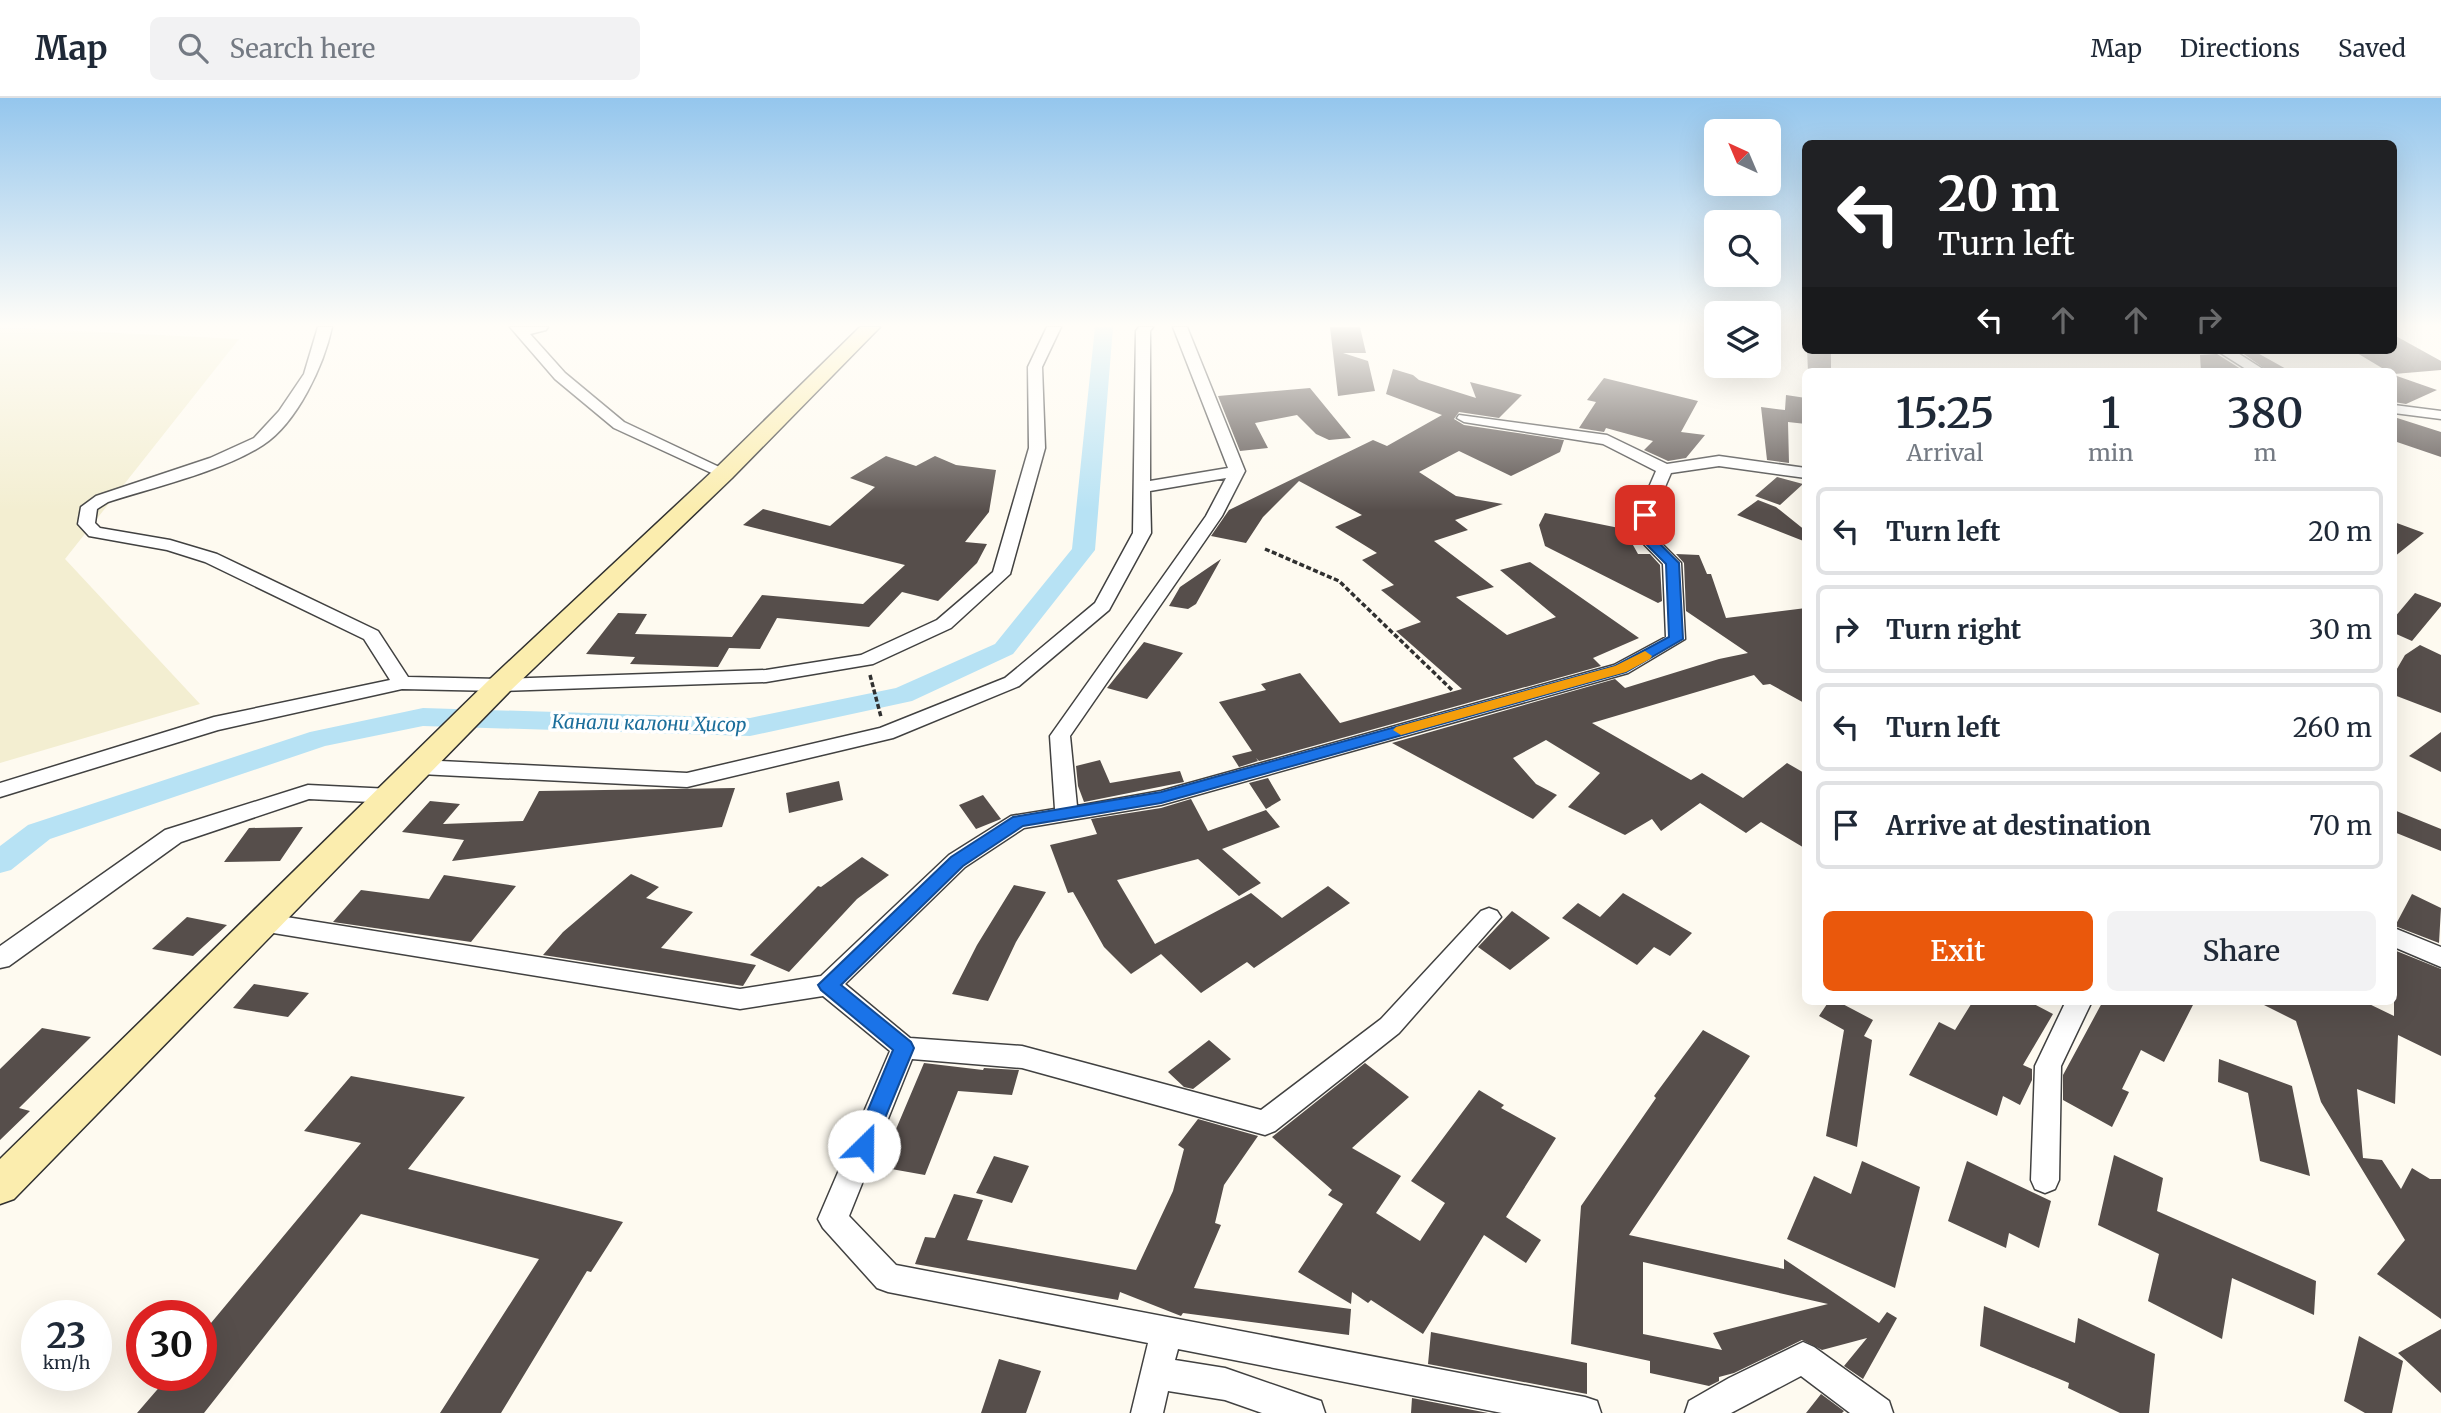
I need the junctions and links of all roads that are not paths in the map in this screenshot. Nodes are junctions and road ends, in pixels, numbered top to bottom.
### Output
1 (302, 388) edge
2 (575, 388) edge
3 (809, 388) edge
4 (1036, 388) edge
5 (1143, 388) edge
6 (1204, 388) edge
7 (2397, 409) edge
8 (2441, 415) edge
9 (1464, 418) dead end
10 (1665, 469) junction
11 (1237, 471) junction
12 (1802, 472) edge
13 (724, 473) junction
14 (1144, 487) junction
15 (402, 683) junction
16 (500, 685) junction
17 (420, 767) junction
18 (0, 790) edge
19 (391, 796) junction
20 (1067, 815) junction
21 (1489, 917) dead end
22 (261, 922) junction
23 (2397, 938) edge
24 (2441, 958) edge
25 (0, 959) edge
26 (828, 985) junction
27 (2078, 1005) edge
28 (904, 1048) junction
29 (2045, 1180) dead end
30 (0, 1186) edge
31 (1166, 1333) junction
32 (1155, 1373) junction
33 (1147, 1413) edge
34 (1309, 1413) edge
35 (1585, 1413) edge
36 (1701, 1413) edge
37 (1877, 1413) edge

1 - 15 street
2 - 13 street
3 - 13 main road
4 - 16 street
5 - 14 street
6 - 11 street
7 - 8 street
9 - 10 street
10 - 12 street
10 - 20 street
11 - 14 street
11 - 20 street
13 - 16 main road
14 - 17 street
15 - 16 street
15 - 18 street
16 - 17 main road
17 - 19 main road
19 - 22 main road
19 - 25 street
20 - 26 street
21 - 28 street
22 - 26 street
22 - 30 main road
23 - 24 street
26 - 28 street
27 - 29 street
28 - 31 street
31 - 32 street
31 - 35 street
32 - 33 street
32 - 34 street
36 - 37 street

